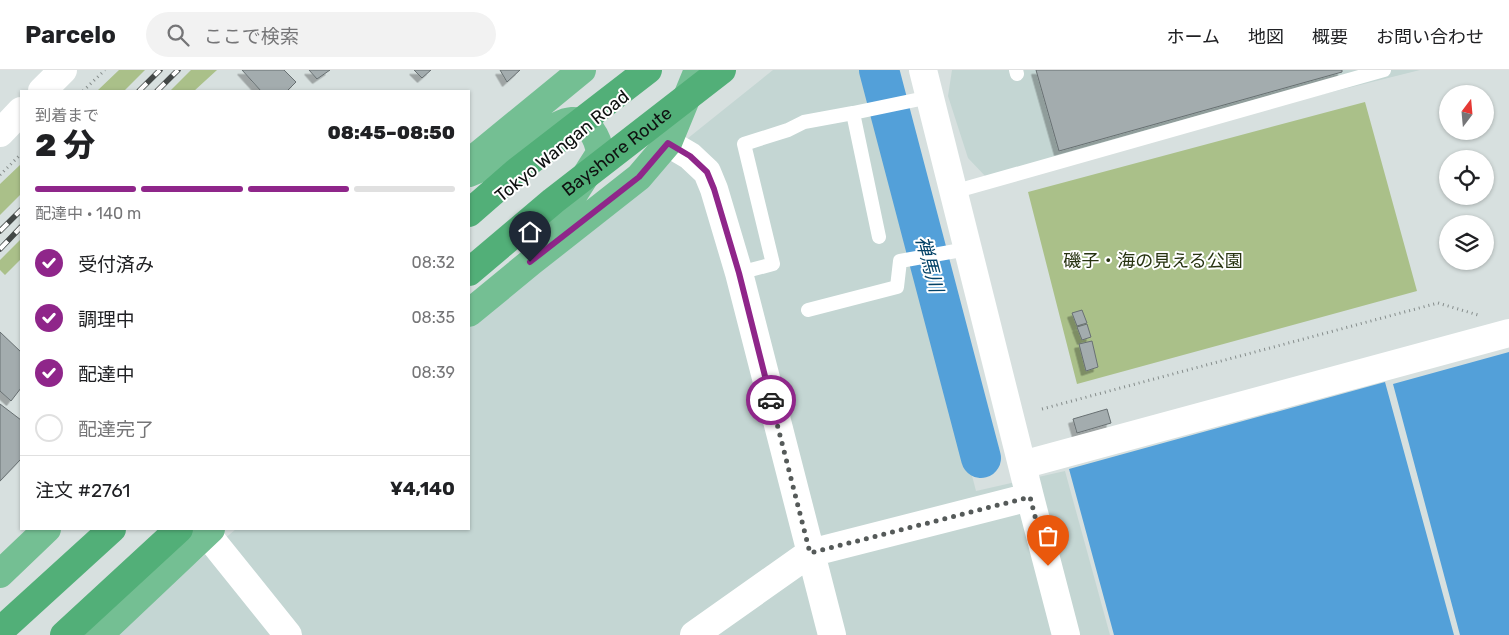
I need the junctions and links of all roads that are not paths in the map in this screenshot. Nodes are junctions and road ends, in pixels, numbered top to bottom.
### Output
1 (63, 70) edge
2 (582, 70) edge
3 (648, 70) edge
4 (657, 70) edge
5 (698, 70) edge
6 (707, 70) edge
7 (722, 70) edge
8 (923, 70) edge
9 (1384, 70) edge
10 (43, 90) edge
11 (928, 97) junction
12 (20, 113) edge
13 (854, 113) junction
14 (0, 133) edge
15 (668, 143) junction
16 (470, 161) edge
17 (470, 173) edge
18 (953, 192) junction
19 (470, 211) edge
20 (470, 221) edge
21 (879, 237) dead end
22 (966, 249) junction
23 (470, 259) edge
24 (530, 262) junction
25 (470, 271) edge
26 (739, 273) junction
27 (808, 310) dead end
28 (470, 312) edge
29 (1509, 333) edge
30 (1022, 465) junction
31 (1030, 497) junction
32 (46, 530) edge
33 (111, 530) edge
34 (121, 530) edge
35 (166, 530) edge
36 (178, 530) edge
37 (209, 531) edge
38 (810, 553) junction
39 (0, 574) edge
40 (0, 631) edge
41 (6, 635) edge
42 (54, 635) edge
43 (64, 635) edge
44 (99, 635) edge
45 (288, 635) edge
46 (694, 635) edge
47 (832, 635) edge
48 (1066, 635) edge

1 - 10 street
2 - 16 highway
3 - 19 highway
4 - 20 highway, Tokyo Wangan Road
5 - 15 highway
6 - 23 highway, Tokyo Wangan Road
7 - 25 highway, Bayshore Route
8 - 11 street
9 - 18 lane
11 - 13 lane
11 - 18 street
12 - 14 street
13 - 21 lane
13 - 26 lane
15 - 24 highway
15 - 26 street
17 - 24 highway
18 - 22 street
22 - 27 lane
22 - 30 street
24 - 28 highway
26 - 38 street
29 - 30 street
30 - 31 street
31 - 38 street
31 - 48 street
32 - 39 highway
33 - 40 highway
34 - 41 highway
35 - 42 highway
36 - 43 highway
37 - 44 highway
37 - 45 street
38 - 46 street
38 - 47 street

